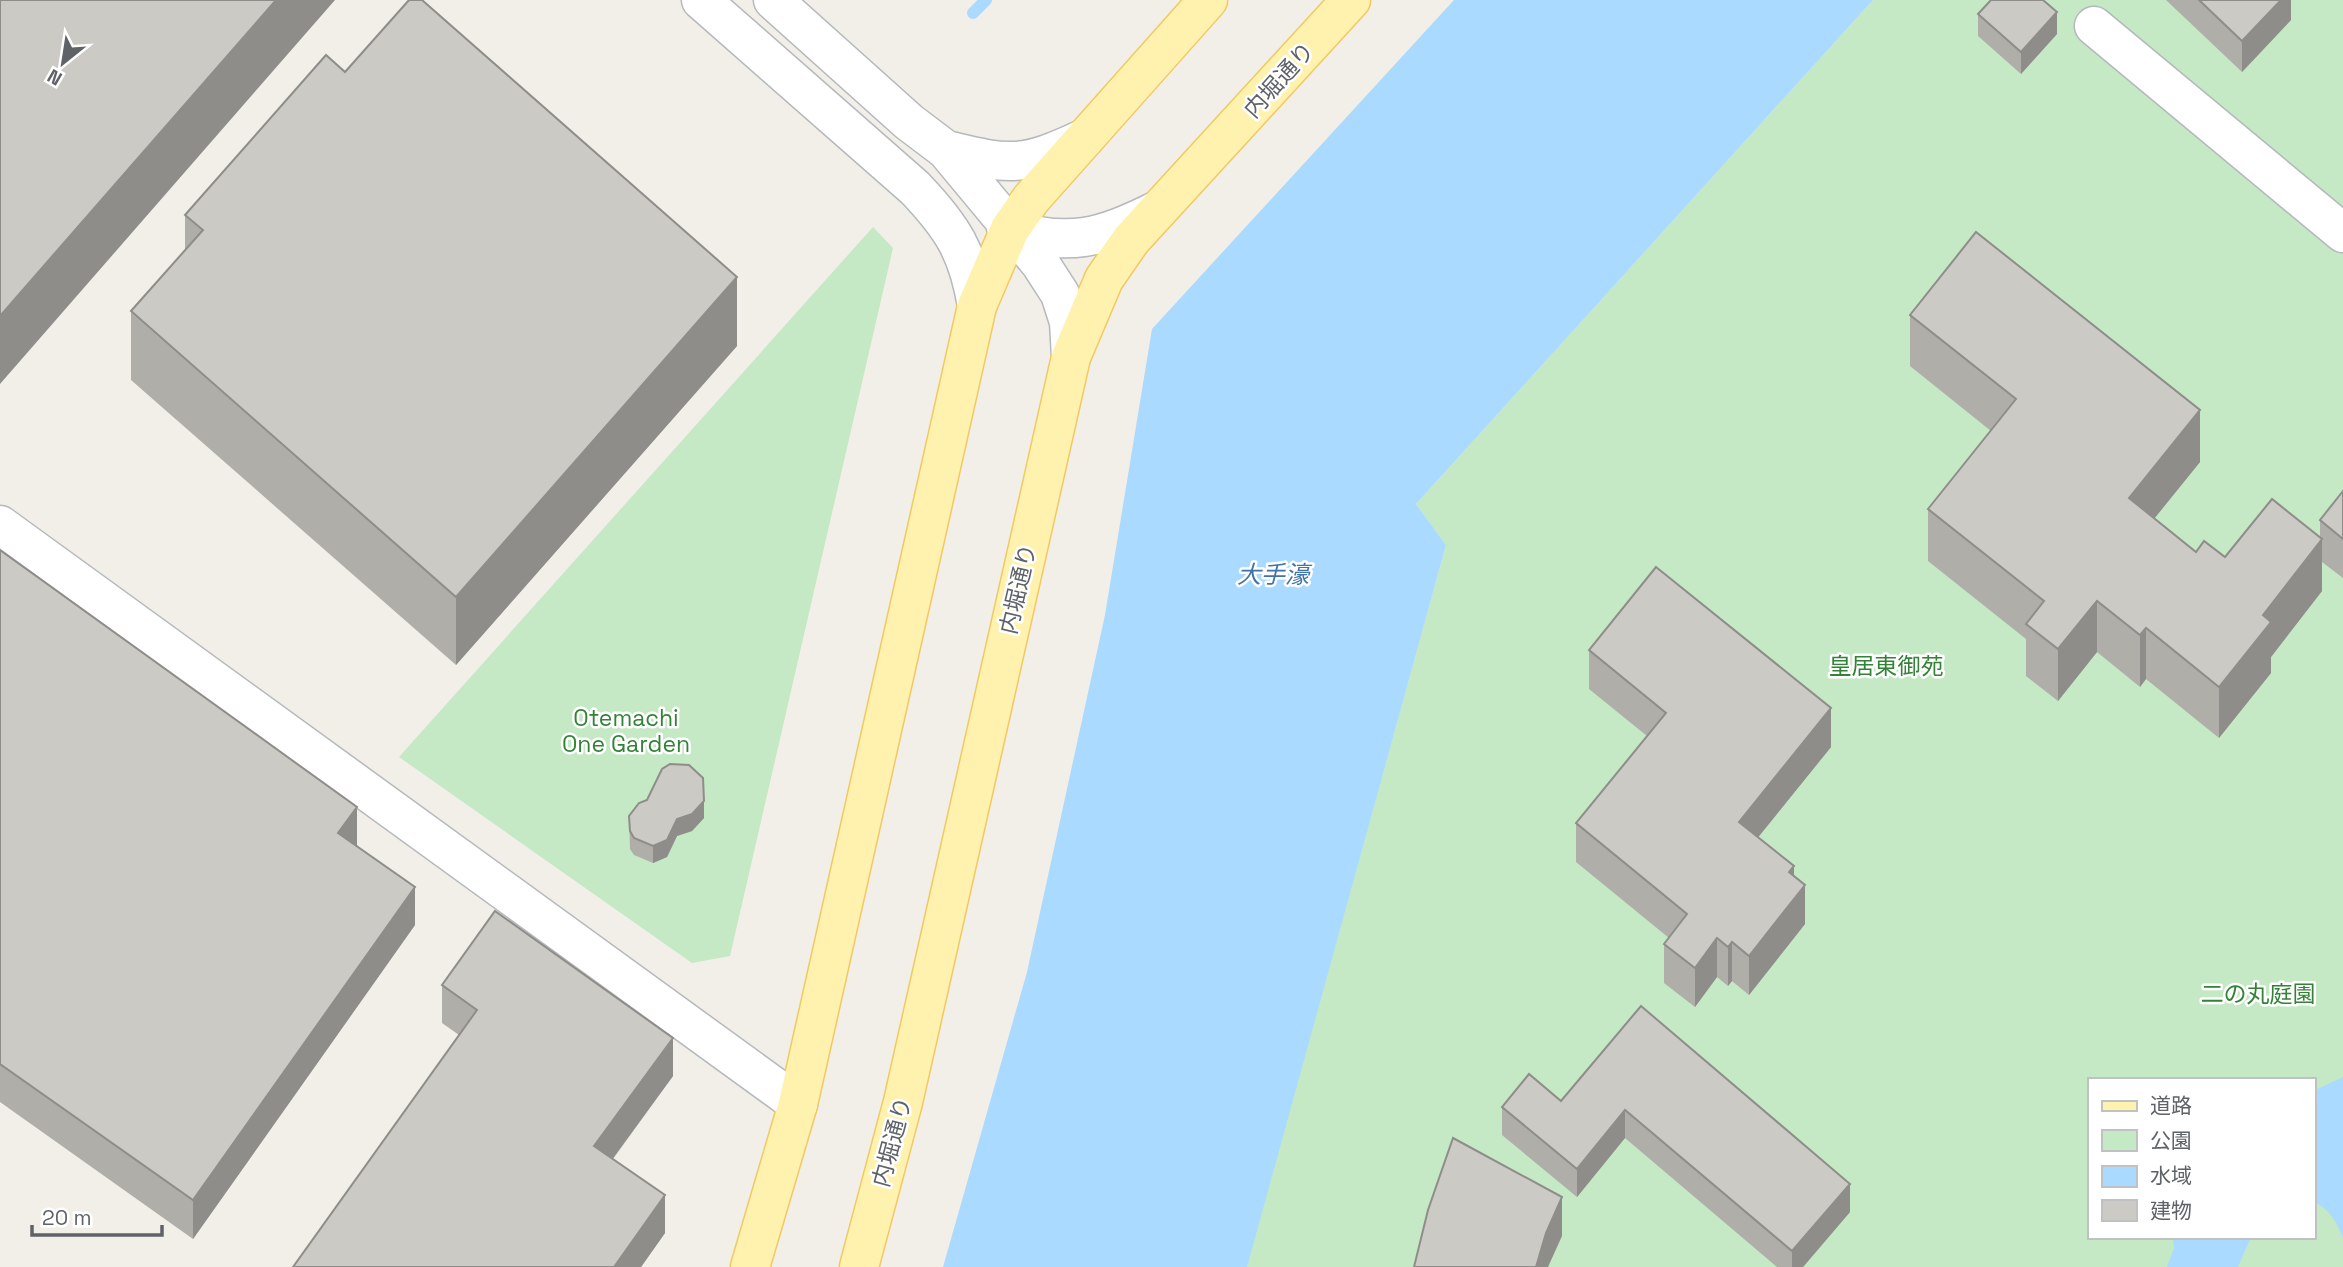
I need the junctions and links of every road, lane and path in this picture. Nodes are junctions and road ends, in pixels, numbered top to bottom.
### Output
1 (701, 0) edge
2 (774, 0) edge
3 (1208, 0) edge
4 (1351, 0) edge
5 (2094, 26) dead end
6 (1085, 138) junction
7 (946, 150) junction
8 (915, 188) junction
9 (1158, 210) junction
10 (1010, 229) junction
11 (2343, 233) edge
12 (977, 306) junction
13 (1071, 357) junction
14 (0, 526) edge
15 (798, 1104) junction
16 (750, 1267) edge
17 (859, 1267) edge

1 - 8 street
2 - 7 street
3 - 6 main road
4 - 9 main road, 内堀通り
5 - 11 street
6 - 7 street
6 - 10 main road
7 - 10 street
8 - 10 street
8 - 12 street
9 - 10 street
9 - 13 main road, 内堀通り
10 - 12 main road
10 - 13 street
12 - 15 main road
13 - 17 main road, 内堀通り
14 - 15 street
15 - 16 main road

